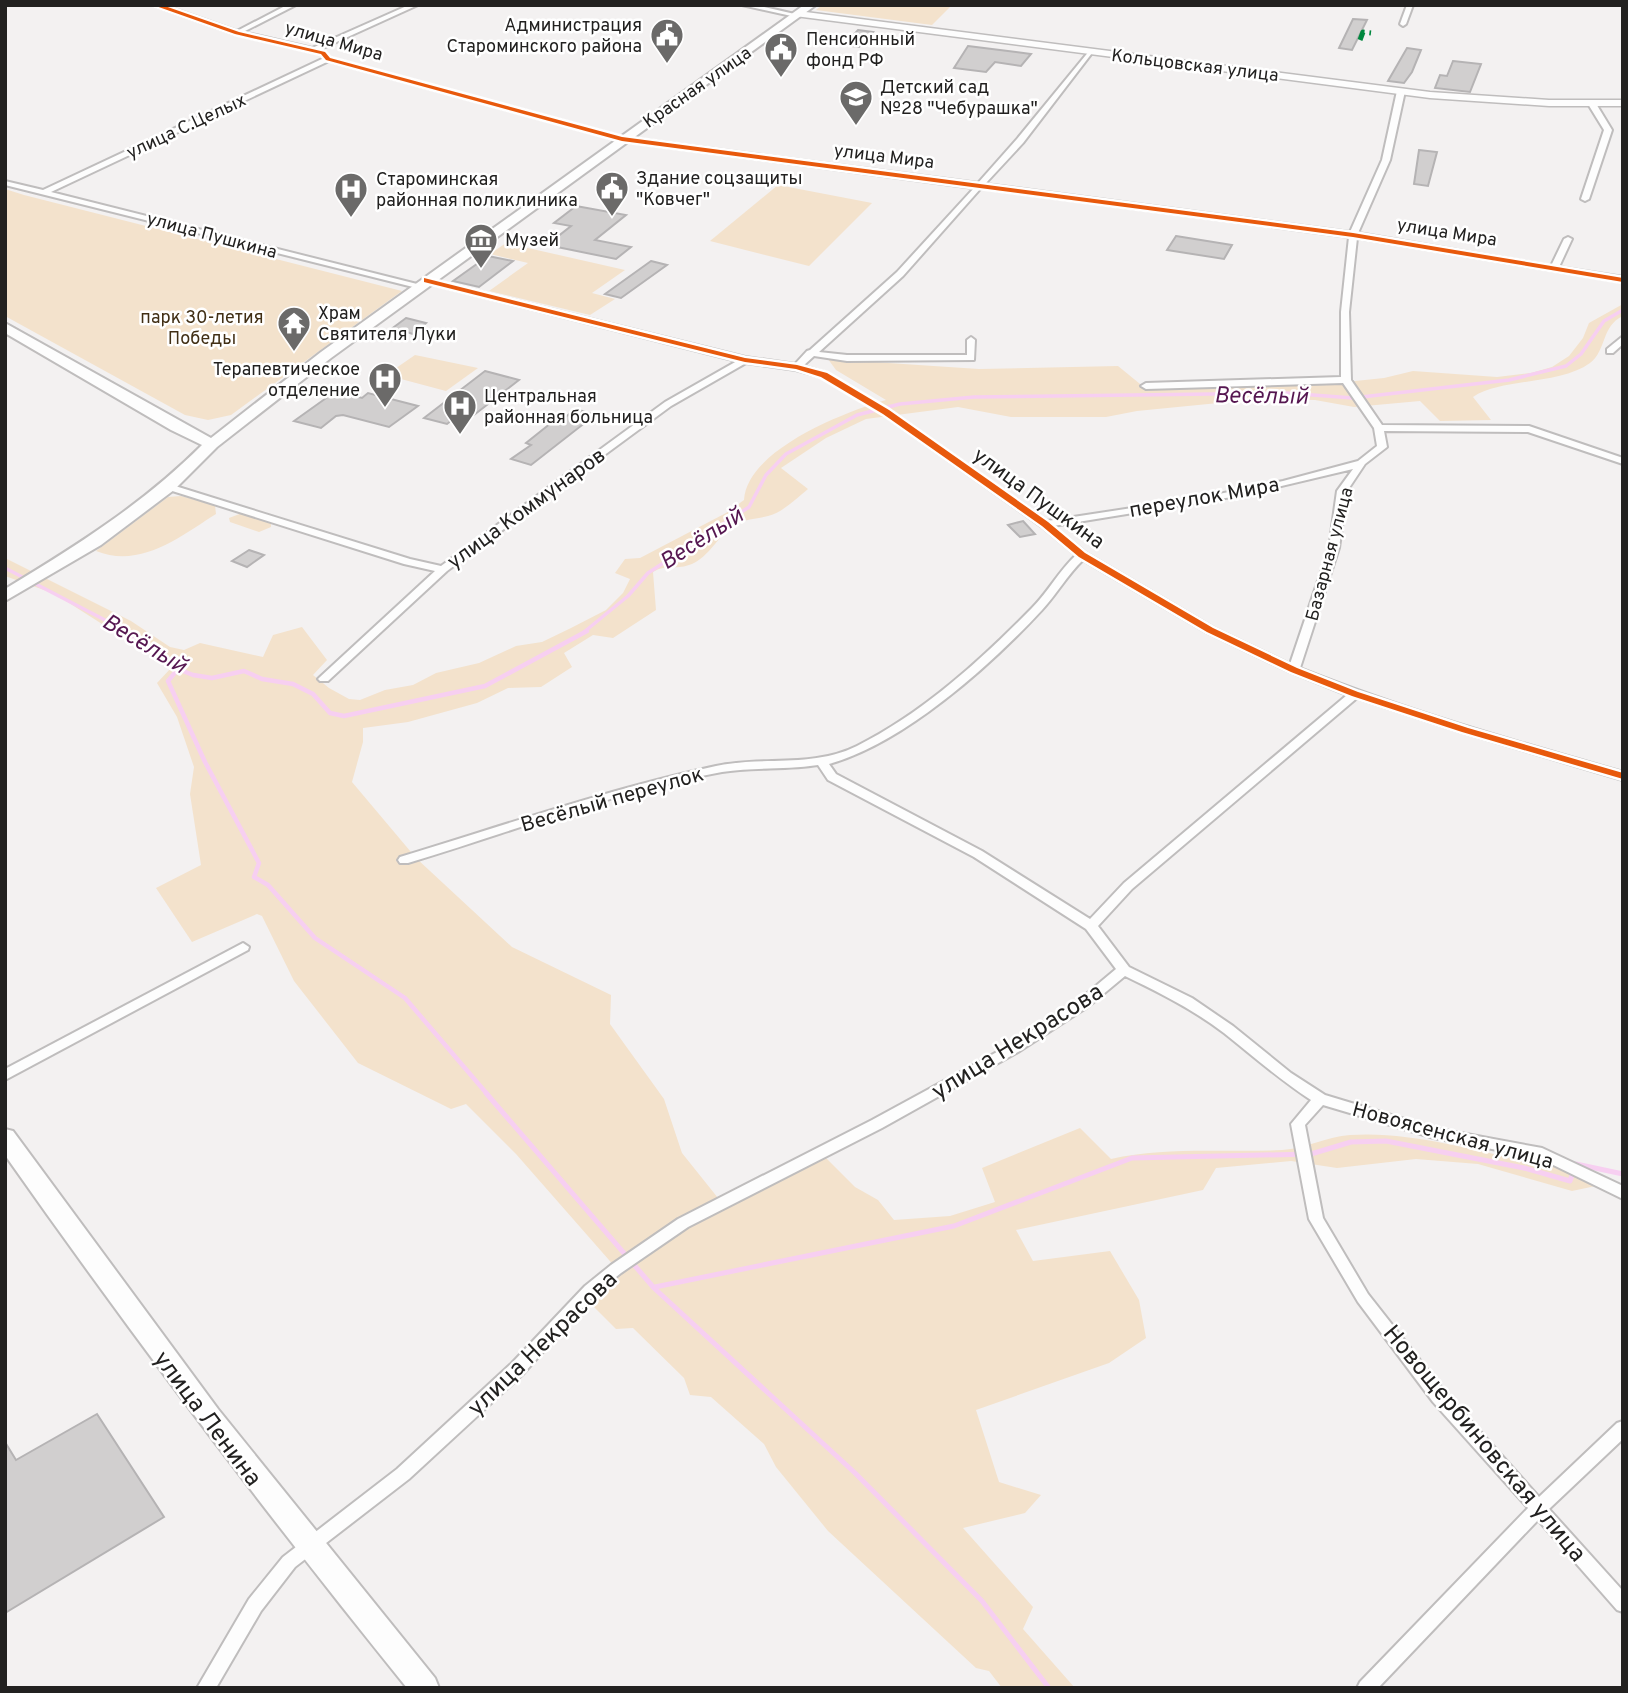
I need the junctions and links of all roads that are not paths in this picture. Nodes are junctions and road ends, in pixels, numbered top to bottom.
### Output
1 (156, 5) edge
2 (293, 5) edge
3 (415, 5) edge
4 (746, 5) edge
5 (1408, 8) edge
6 (800, 10) edge
7 (1406, 24) dead end
8 (237, 33) junction
9 (311, 51) junction
10 (1090, 52) junction
11 (328, 59) junction
12 (1401, 91) junction
13 (1623, 103) edge
14 (1592, 104) junction
15 (622, 139) junction
16 (5, 183) edge
17 (977, 186) junction
18 (43, 194) junction
19 (1585, 199) dead end
20 (1353, 235) junction
21 (1567, 239) dead end
22 (1555, 266) junction
23 (1623, 280) edge
24 (423, 284) junction
25 (5, 327) edge
26 (1623, 339) edge
27 (971, 340) dead end
28 (1610, 351) dead end
29 (810, 353) junction
30 (745, 360) junction
31 (797, 367) junction
32 (1349, 384) junction
33 (1146, 386) dead end
34 (1379, 428) junction
35 (212, 444) junction
36 (1623, 461) edge
37 (1363, 462) junction
38 (1321, 476) junction
39 (1346, 484) junction
40 (169, 487) junction
41 (1045, 524) junction
42 (1082, 555) junction
43 (443, 569) junction
44 (44, 573) joint
45 (10, 593) edge
46 (1294, 670) junction
47 (324, 679) dead end
48 (1355, 695) junction
49 (823, 764) junction
50 (1623, 776) edge
51 (404, 860) dead end
52 (1091, 926) junction
53 (243, 947) dead end
54 (1124, 970) junction
55 (5, 1075) edge
56 (1320, 1098) junction
57 (5, 1137) edge
58 (1623, 1193) edge
59 (1623, 1428) edge
60 (1539, 1508) junction
61 (308, 1545) junction
62 (1623, 1604) edge
63 (206, 1688) edge
64 (425, 1688) edge
65 (1367, 1688) edge

1 - 8 street, улица Мира
2 - 8 street
3 - 9 street
4 - 6 street, Кольцовская улица
5 - 7 street
6 - 10 main road, Кольцовская улица
6 - 15 main road, Красная улица
8 - 9 street, улица Мира
9 - 11 street, улица Мира
10 - 12 main road, Кольцовская улица
10 - 17 street
11 - 15 street, улица Мира
11 - 18 street, улица С.Целых
12 - 14 main road, Кольцовская улица
12 - 20 street
13 - 14 main road, Кольцовская улица
14 - 19 street
15 - 17 street, улица Мира
15 - 24 main road, Красная улица
16 - 18 street, улица Пушкина
17 - 20 street, улица Мира
17 - 29 street
18 - 24 street, улица Пушкина
20 - 22 street, улица Мира
20 - 32 street
21 - 22 street
22 - 23 street, улица Мира
24 - 30 street, улица Пушкина
24 - 35 main road, Красная улица
25 - 35 main road
26 - 28 street
27 - 29 street
29 - 31 street
30 - 31 street, улица Пушкина
30 - 43 street, улица Коммунаров
31 - 41 street, улица Пушкина
32 - 33 street
32 - 34 street
34 - 36 street
34 - 37 street, Базарная улица
35 - 40 main road
37 - 38 street, переулок Мира
37 - 39 street, Базарная улица
38 - 39 street, переулок Мира
38 - 41 street, переулок Мира
39 - 46 street, Базарная улица
40 - 43 street
40 - 44 main road
41 - 42 street, улица Пушкина
42 - 46 street, улица Пушкина
42 - 49 street, Весёлый переулок
43 - 47 street, улица Коммунаров
44 - 45 main road
46 - 48 street, улица Пушкина
48 - 50 street, улица Пушкина
48 - 52 street
49 - 51 street, Весёлый переулок
49 - 52 street
52 - 54 street
53 - 55 street
54 - 56 street
54 - 61 street, улица Некрасова
56 - 58 street, Новоясенская улица
56 - 60 street, Новощербиновская улица
57 - 61 main road, улица Ленина
59 - 60 street
60 - 62 street, Новощербиновская улица
60 - 65 street
61 - 63 street, улица Некрасова
61 - 64 main road, улица Ленина

